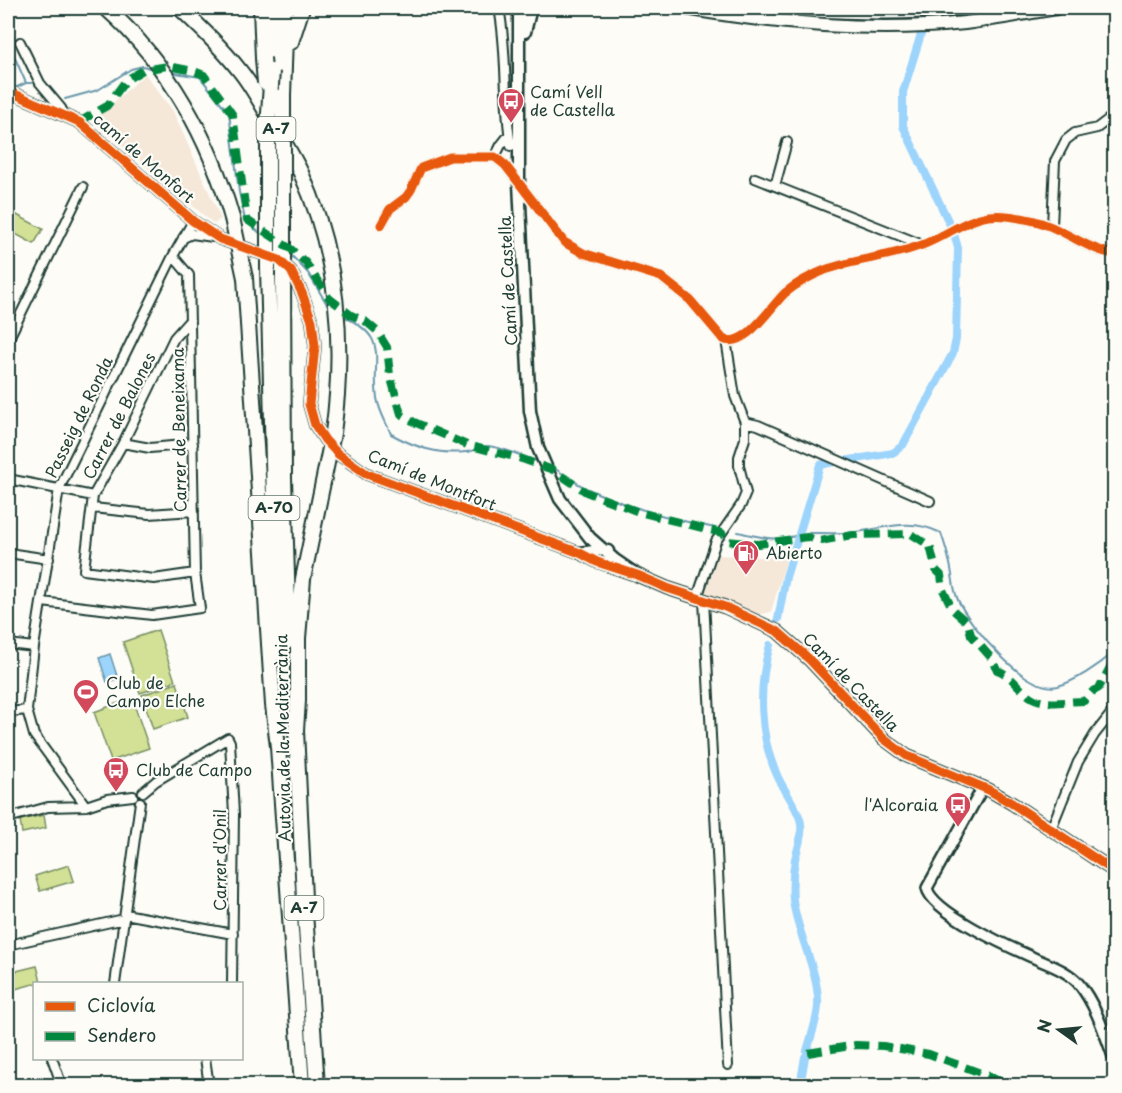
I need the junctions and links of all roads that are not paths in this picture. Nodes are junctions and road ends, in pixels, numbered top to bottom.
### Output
1 (106, 8) edge
2 (180, 8) edge
3 (261, 8) edge
4 (273, 8) edge
5 (286, 8) edge
6 (302, 8) edge
7 (499, 8) edge
8 (519, 8) edge
9 (531, 8) edge
10 (686, 8) edge
11 (785, 8) edge
12 (957, 8) edge
13 (1056, 8) edge
14 (20, 42) dead end
15 (521, 65) junction
16 (278, 69) junction
17 (8, 91) edge
18 (64, 114) junction
19 (1114, 115) edge
20 (268, 127) junction
21 (509, 135) junction
22 (787, 142) dead end
23 (511, 146) dead end
24 (495, 157) junction
25 (755, 178) dead end
26 (519, 183) junction
27 (775, 186) junction
28 (83, 187) dead end
29 (193, 221) junction
30 (381, 225) dead end
31 (1052, 226) junction
32 (183, 238) junction
33 (220, 239) junction
34 (923, 245) junction
35 (1114, 254) edge
36 (173, 256) junction
37 (190, 321) junction
38 (8, 340) edge
39 (726, 340) junction
40 (745, 422) junction
41 (123, 443) junction
42 (194, 444) junction
43 (8, 478) edge
44 (58, 489) junction
45 (557, 492) junction
46 (93, 496) junction
47 (930, 501) dead end
48 (93, 508) junction
49 (194, 511) junction
50 (582, 520) junction
51 (590, 538) junction
52 (605, 551) junction
53 (8, 553) edge
54 (580, 553) junction
55 (49, 559) junction
56 (597, 562) junction
57 (195, 573) junction
58 (640, 573) junction
59 (696, 598) junction
60 (42, 602) junction
61 (8, 644) edge
62 (34, 647) junction
63 (27, 710) junction
64 (1114, 710) edge
65 (8, 712) edge
66 (297, 730) junction
67 (278, 747) junction
68 (983, 787) junction
69 (143, 792) junction
70 (133, 796) junction
71 (140, 802) junction
72 (86, 806) junction
73 (8, 818) edge
74 (1051, 829) junction
75 (1114, 871) edge
76 (124, 917) junction
77 (233, 934) junction
78 (8, 945) edge
79 (115, 982) edge
80 (231, 982) edge
81 (1110, 1036) edge
82 (1114, 1059) edge
83 (52, 1060) edge
84 (205, 1060) edge
85 (728, 1065) dead end
86 (62, 1086) edge
87 (210, 1086) edge
88 (302, 1086) edge
89 (317, 1086) edge

1 - 67 highway, Autovia de la Mediterrània / A-7, bridge
2 - 66 highway, Autovia de la Mediterrània / A-7, bridge
3 - 20 highway, bridge
4 - 16 highway, A-70
5 - 16 highway, A-70
6 - 16 highway
7 - 21 street
8 - 15 main road, Camí de Castella
9 - 15 main road, Camí de Castella
10 - 13 highway
11 - 12 highway
14 - 18 street
15 - 26 main road, Camí de Castella
16 - 20 highway, A-70, bridge
16 - 66 highway, A-70, bridge
17 - 18 street, camí de Monfort
18 - 29 street, camí de Monfort
19 - 31 street
20 - 67 highway, A-70, bridge
21 - 23 street
21 - 24 street
22 - 27 street
24 - 26 street
24 - 30 street
25 - 27 street
26 - 39 street
26 - 45 main road, Camí de Castella
27 - 34 street
28 - 38 street
29 - 32 street, Passeig de Ronda
29 - 33 street, Camí de Montfort
31 - 34 street
31 - 35 street
32 - 33 street
32 - 36 street, Passeig de Ronda
33 - 54 street, Camí de Montfort
34 - 39 street
36 - 37 street, Carrer de Beneixama
36 - 44 street, Passeig de Ronda
37 - 41 street, Carrer de Balones
37 - 42 street, Carrer de Beneixama
39 - 40 street
40 - 47 street
40 - 59 street
41 - 42 street
41 - 46 street, Carrer de Balones
42 - 49 street, Carrer de Beneixama
43 - 44 street, Carrer de Balones
44 - 46 street, Carrer de Balones
44 - 55 street, Passeig de Ronda
45 - 50 main road, Camí de Castella
45 - 51 main road, Camí de Castella
46 - 48 street, Carrer de Balones
48 - 49 street
48 - 57 street, Carrer de Balones
49 - 57 street, Carrer de Beneixama
50 - 52 main road
50 - 58 main road, Camí de Castella
51 - 52 main road, Camí de Castella
51 - 54 street
52 - 54 main road
52 - 56 main road
52 - 58 main road, Camí de Castella
53 - 55 street
54 - 56 street, Camí de Montfort
55 - 60 street, Passeig de Ronda
56 - 58 street, Camí de Montfort
57 - 60 street, Carrer de Beneixama
58 - 59 main road, Camí de Castella
59 - 68 main road, Camí de Castella
59 - 85 street
60 - 62 street, Passeig de Ronda
61 - 62 street
62 - 63 street, Passeig de Ronda
63 - 65 street
63 - 72 street, Passeig de Ronda
64 - 74 street
66 - 89 highway, Autovia de la Mediterrània / A-7
67 - 88 highway, Autovia de la Mediterrània / A-7
68 - 74 main road, Camí de Castella
68 - 81 street
69 - 70 street
69 - 71 street
69 - 77 street, Carrer d'Onil
70 - 71 street
70 - 72 street
71 - 76 street
72 - 73 street
74 - 75 main road, Camí de Castella
76 - 77 street
76 - 78 street
76 - 79 street
77 - 80 street, Carrer d'Onil
81 - 82 street
83 - 86 street
84 - 87 street

